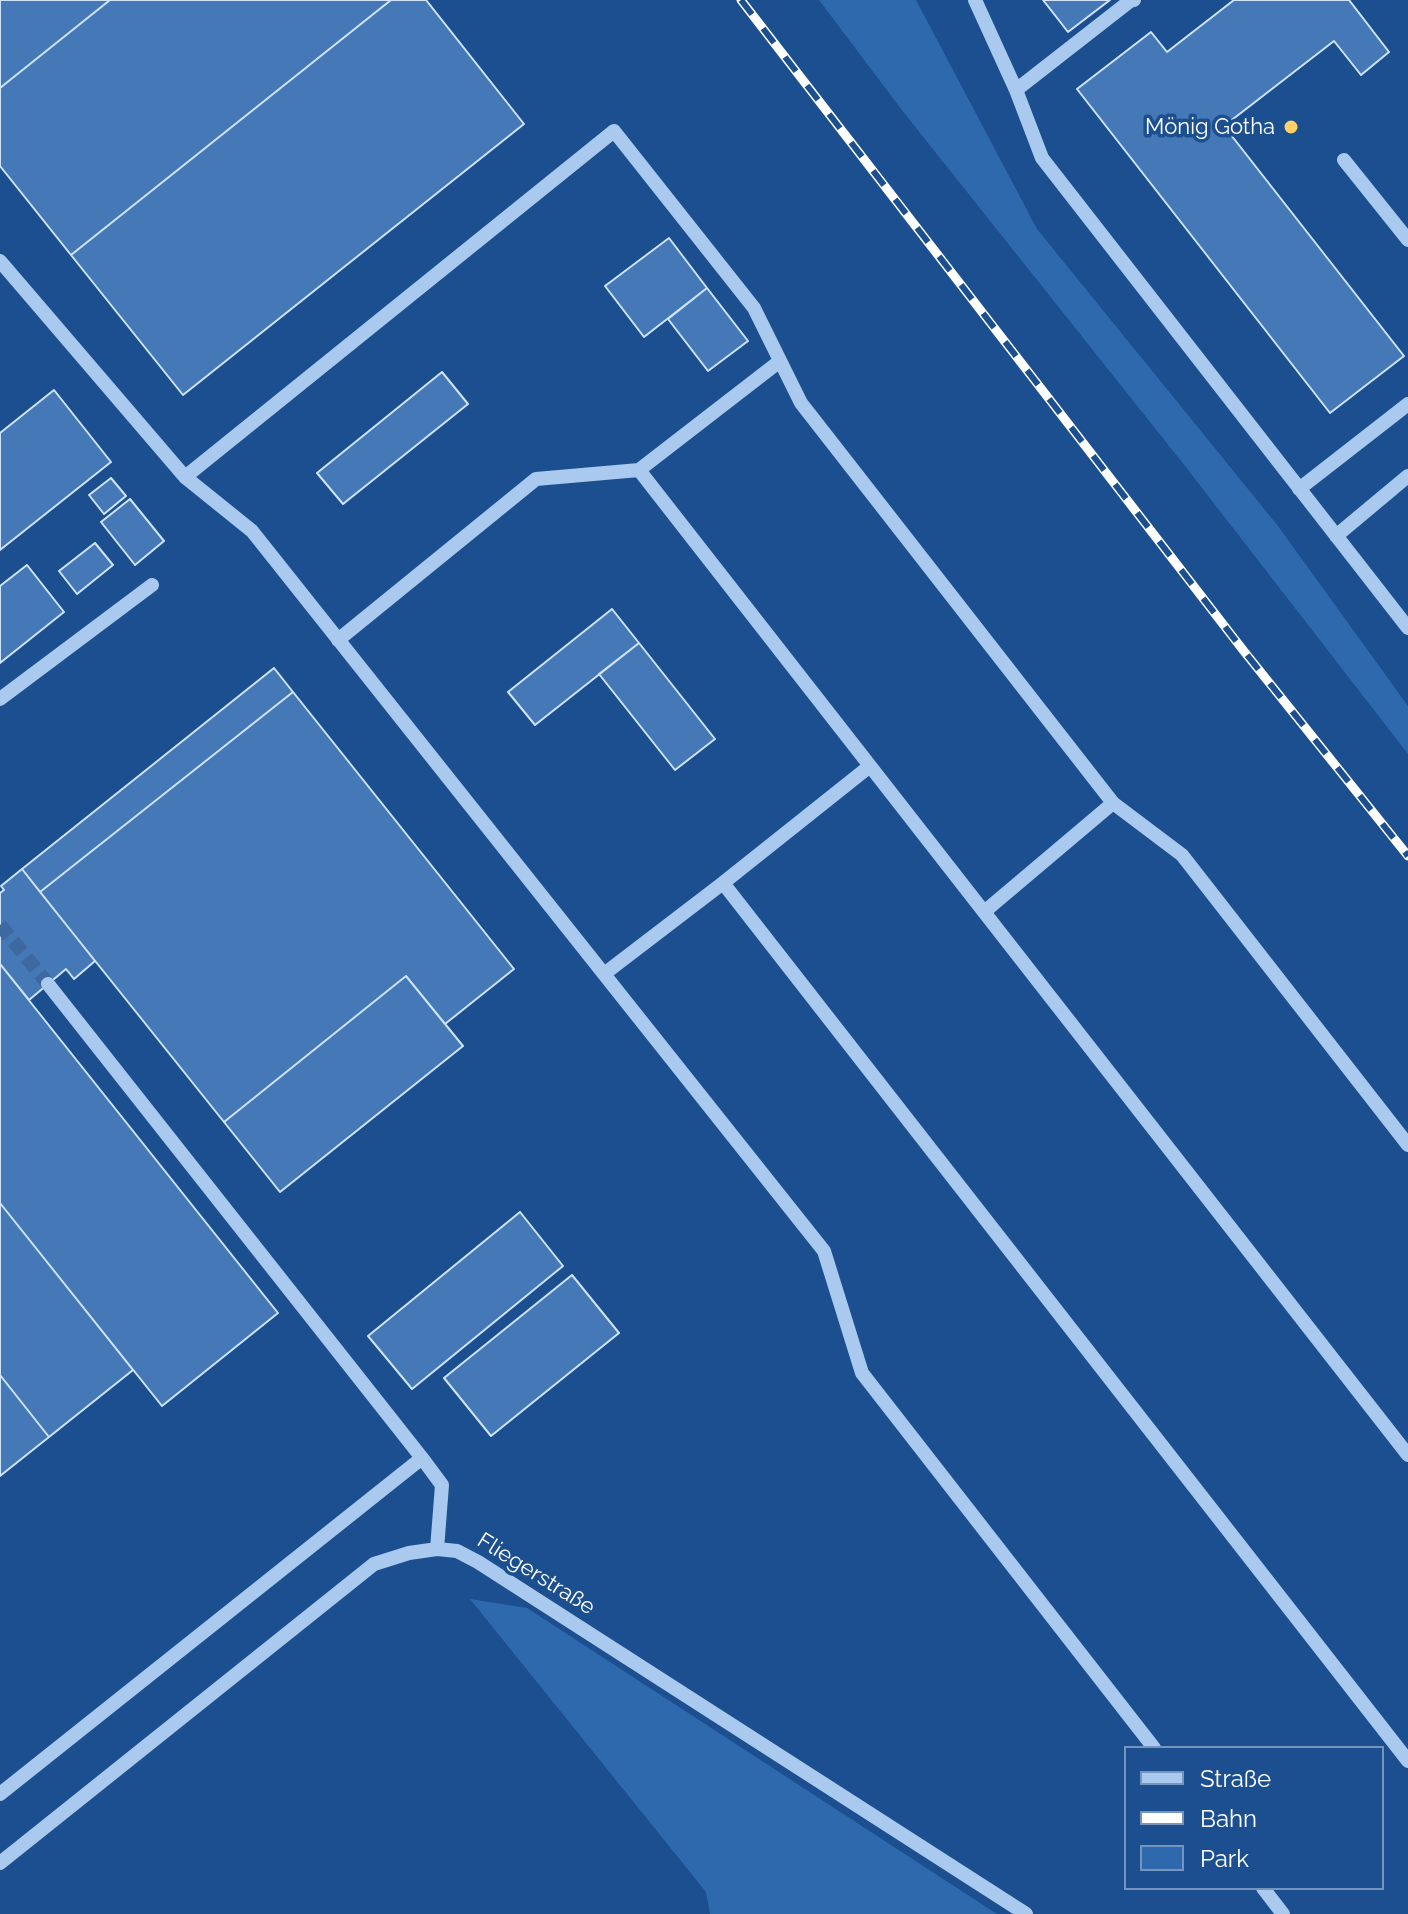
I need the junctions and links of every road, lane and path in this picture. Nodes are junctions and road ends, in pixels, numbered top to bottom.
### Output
1 (975, 0) edge
2 (1134, 0) edge
3 (1016, 90) junction
4 (1344, 160) dead end
5 (1408, 240) edge
6 (0, 261) edge
7 (780, 361) junction
8 (1408, 404) edge
9 (639, 470) junction
10 (1408, 476) edge
11 (185, 477) junction
12 (1299, 489) junction
13 (1336, 536) junction
14 (152, 585) dead end
15 (1408, 628) edge
16 (338, 640) junction
17 (0, 699) edge
18 (870, 766) junction
19 (1113, 803) junction
20 (723, 883) junction
21 (984, 912) junction
22 (604, 974) junction
23 (48, 984) tunnel mouth
24 (1408, 1145) edge
25 (1408, 1455) edge
26 (422, 1458) junction
27 (437, 1549) junction
28 (1152, 1746) edge
29 (1408, 1761) edge
30 (0, 1794) edge
31 (0, 1863) edge
32 (1265, 1890) edge
33 (1026, 1914) edge
34 (1283, 1914) edge

1 - 3 street
2 - 3 street
3 - 12 street
4 - 5 street
6 - 11 street
7 - 9 street
7 - 11 street
7 - 19 street
8 - 12 street
9 - 16 street
9 - 18 street
10 - 13 street
11 - 16 street
12 - 13 street
13 - 15 street
14 - 17 street
16 - 22 street
18 - 20 street
18 - 21 street
19 - 21 street
19 - 24 street
20 - 22 street
20 - 29 street
21 - 25 street
22 - 28 street
23 - 26 street
26 - 27 street
26 - 30 street
27 - 31 street, Fliegerstraße
27 - 33 street, Fliegerstraße
32 - 34 street

